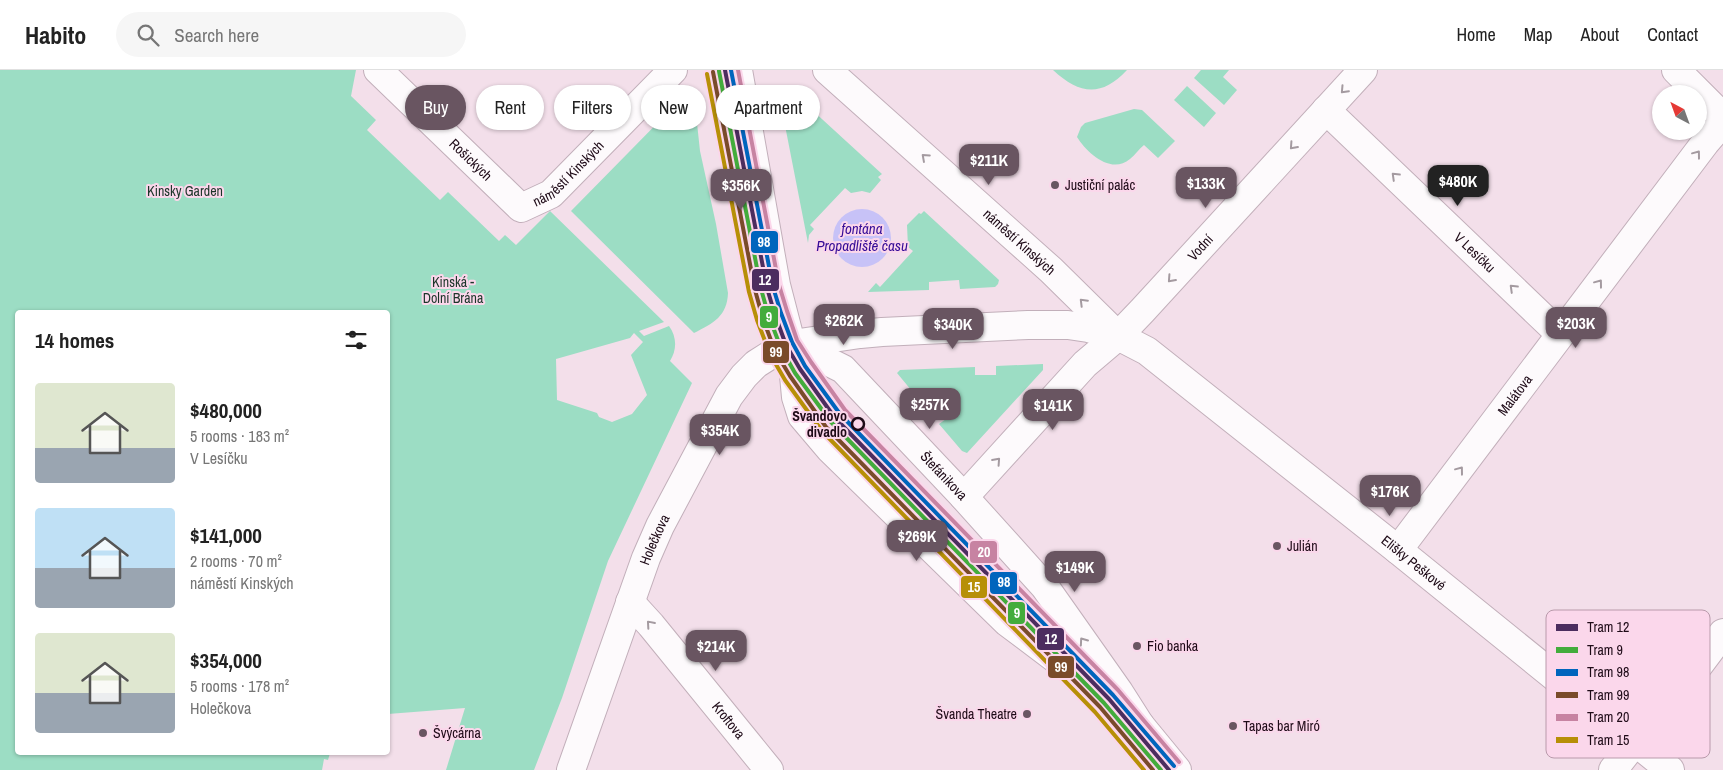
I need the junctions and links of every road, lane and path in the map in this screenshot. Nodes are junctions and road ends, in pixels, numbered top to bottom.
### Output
1 (378, 70) edge
2 (673, 70) edge
3 (738, 70) edge
4 (827, 70) edge
5 (1363, 70) edge
6 (1676, 70) edge
7 (1326, 110) junction
8 (1723, 117) edge
9 (1723, 122) edge
10 (521, 208) joint
11 (1560, 334) junction
12 (1118, 336) junction
13 (791, 343) junction
14 (964, 497) junction
15 (1398, 550) junction
16 (630, 602) junction
17 (1723, 633) edge
18 (1710, 650) edge
19 (1546, 670) edge
20 (1140, 725) junction
21 (1622, 758) edge
22 (1655, 758) edge
23 (571, 770) edge
24 (769, 770) edge
25 (1177, 770) edge
26 (1613, 770) edge
27 (1670, 770) edge

1 - 10 street, Rošických
2 - 10 street, náměstí Kinských
3 - 13 street
12 -> 4 street, náměstí Kinských
5 -> 7 street, Vodní
6 - 8 street
11 -> 7 street, V Lesíčku
7 -> 12 street, Vodní
11 -> 9 street, Malátova
15 -> 11 street, Malátova
12 - 13 street
14 -> 12 street
12 - 15 street, Elišky Peškové
13 - 14 street, Štefánikova
13 - 16 street, Holečkova
13 - 20 street, Štefánikova
20 -> 14 street, Štefánikova
15 - 19 street, Elišky Peškové
16 - 23 street, Holečkova
24 -> 16 street, Kroftova
17 - 18 street
20 - 25 street, Štefánikova
21 - 26 street
22 - 27 street, Elišky Peškové

